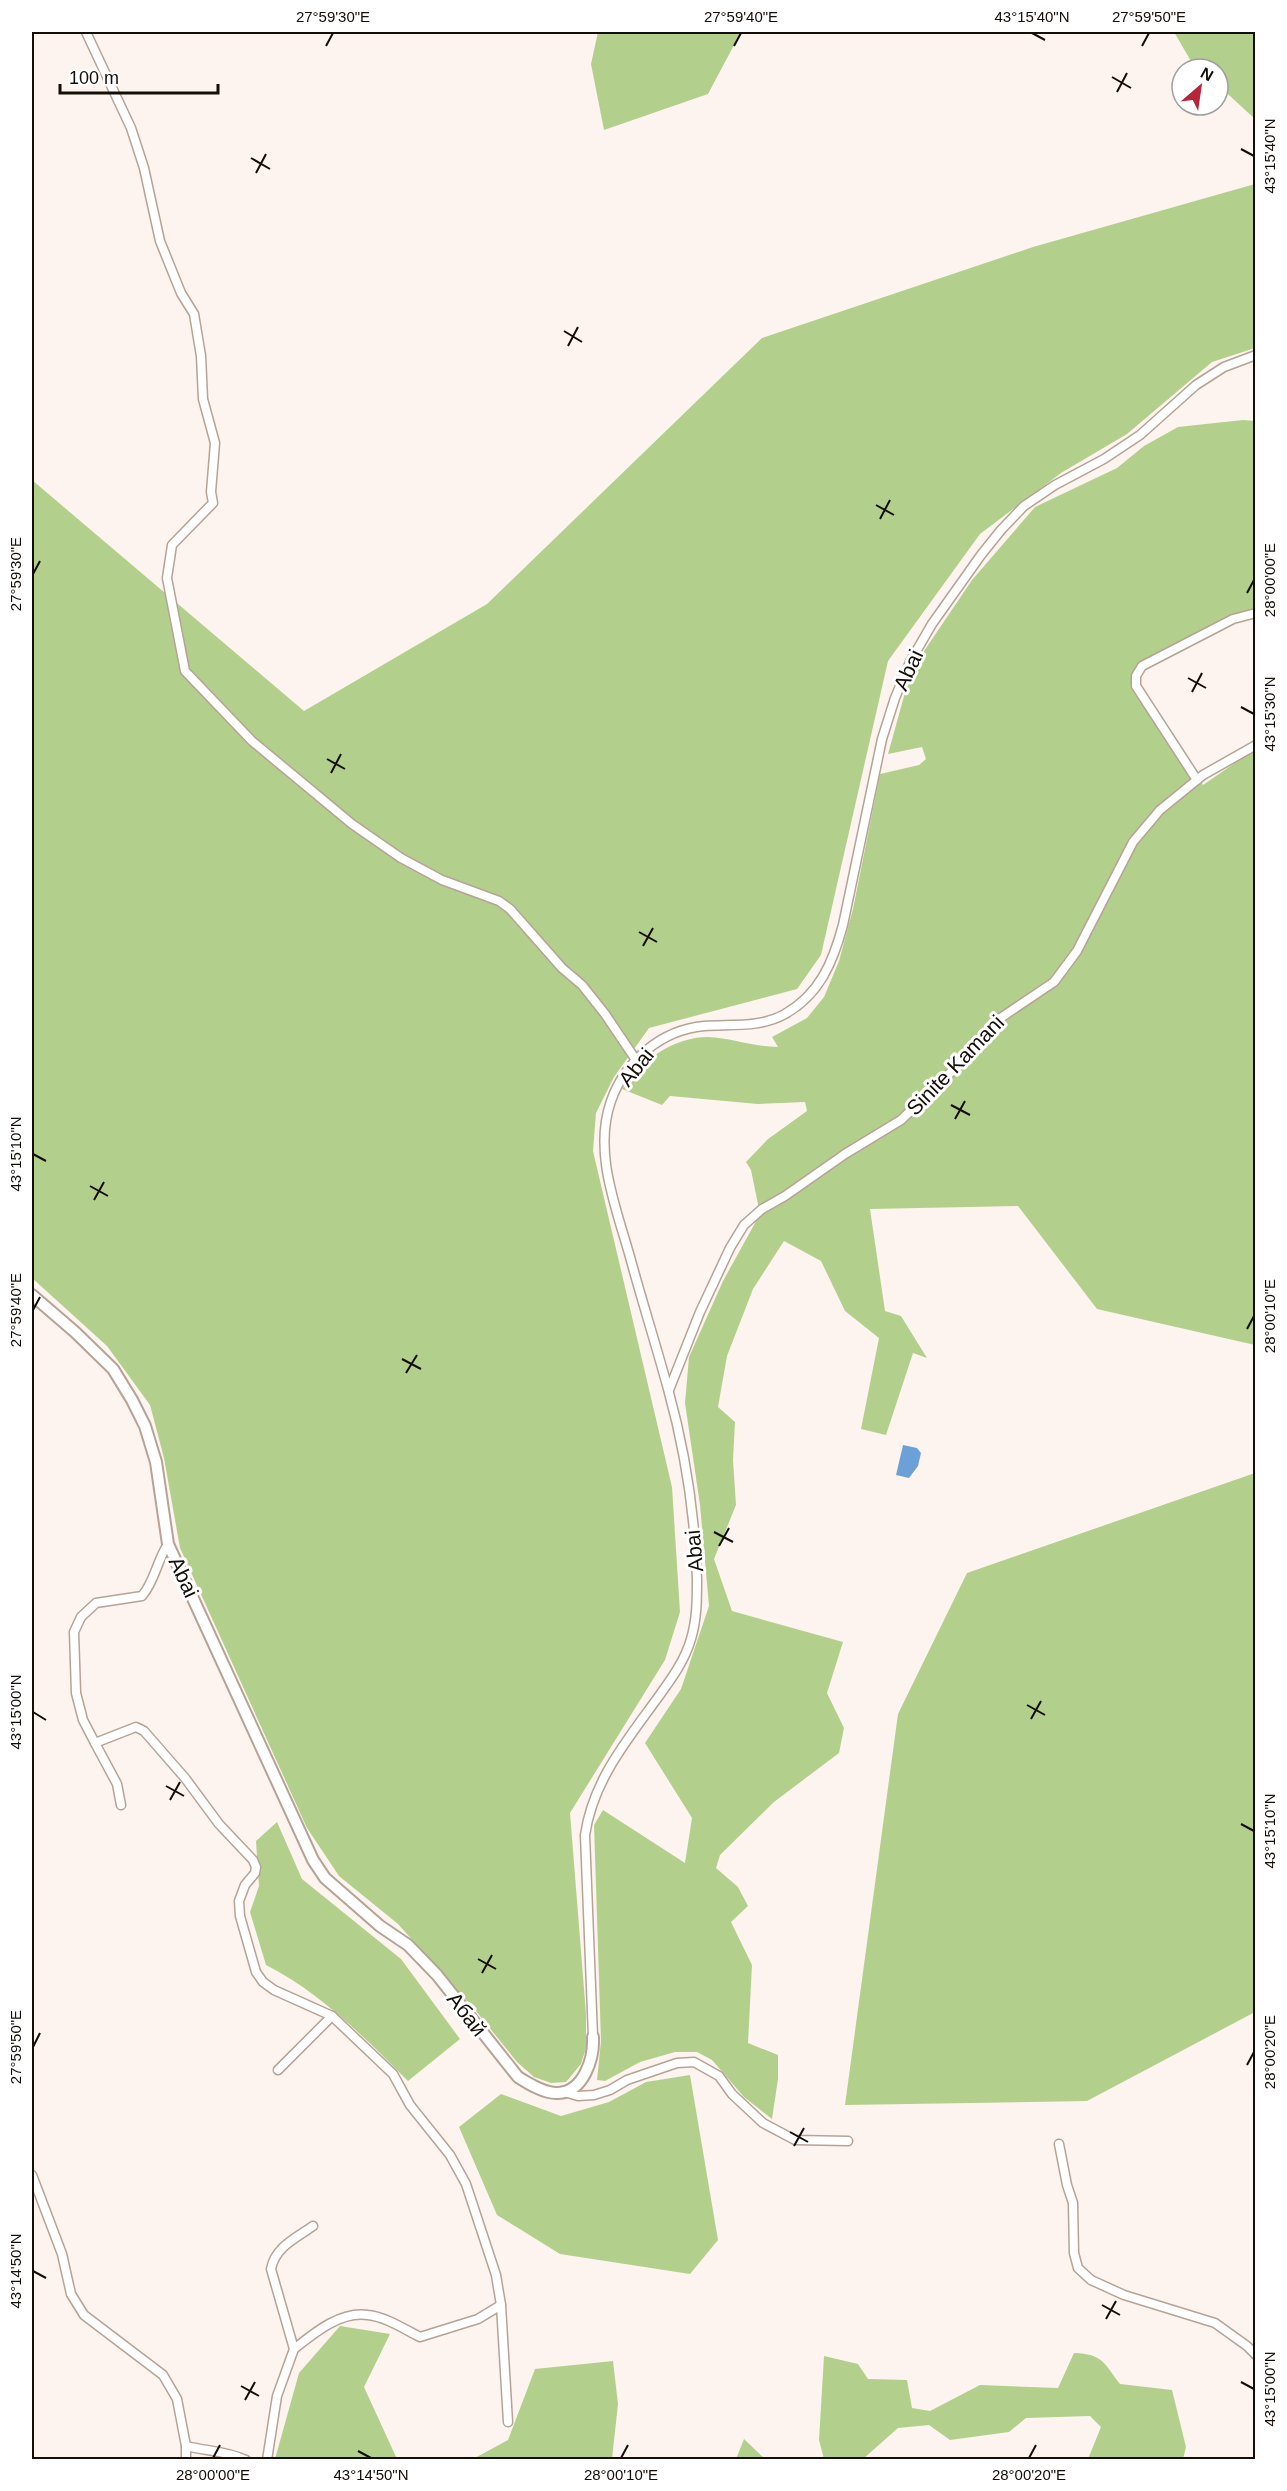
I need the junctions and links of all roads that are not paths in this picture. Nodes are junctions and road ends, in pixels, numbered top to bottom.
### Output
1 (86, 32) edge
2 (1256, 355) edge
3 (1256, 613) edge
4 (1256, 745) edge
5 (1197, 780) junction
6 (636, 1060) junction
7 (32, 1295) edge
8 (669, 1391) junction
9 (168, 1544) junction
10 (95, 1743) junction
11 (121, 1805) dead end
12 (332, 2016) junction
13 (593, 2037) joint
14 (278, 2070) dead end
15 (564, 2092) junction
16 (848, 2140) dead end
17 (1059, 2144) dead end
18 (32, 2175) edge
19 (313, 2226) dead end
20 (501, 2305) junction
21 (294, 2349) junction
22 (1256, 2355) edge
23 (508, 2422) dead end
24 (186, 2446) junction
25 (186, 2460) edge
26 (246, 2460) edge
27 (267, 2460) edge

1 - 6 street
2 - 6 street, Abai
3 - 5 street
4 - 5 street, Sinite Kamani
5 - 8 street, Sinite Kamani
6 - 8 street, Abai
7 - 9 street, Abai
8 - 13 street, Abai
9 - 10 street
9 - 15 street, Абай
10 - 11 street
10 - 12 street
12 - 14 street
12 - 20 street
13 - 15 street
15 - 16 street
17 - 22 street
18 - 24 street
19 - 21 street
20 - 21 street
20 - 23 street
21 - 27 street
24 - 25 street
24 - 26 street

